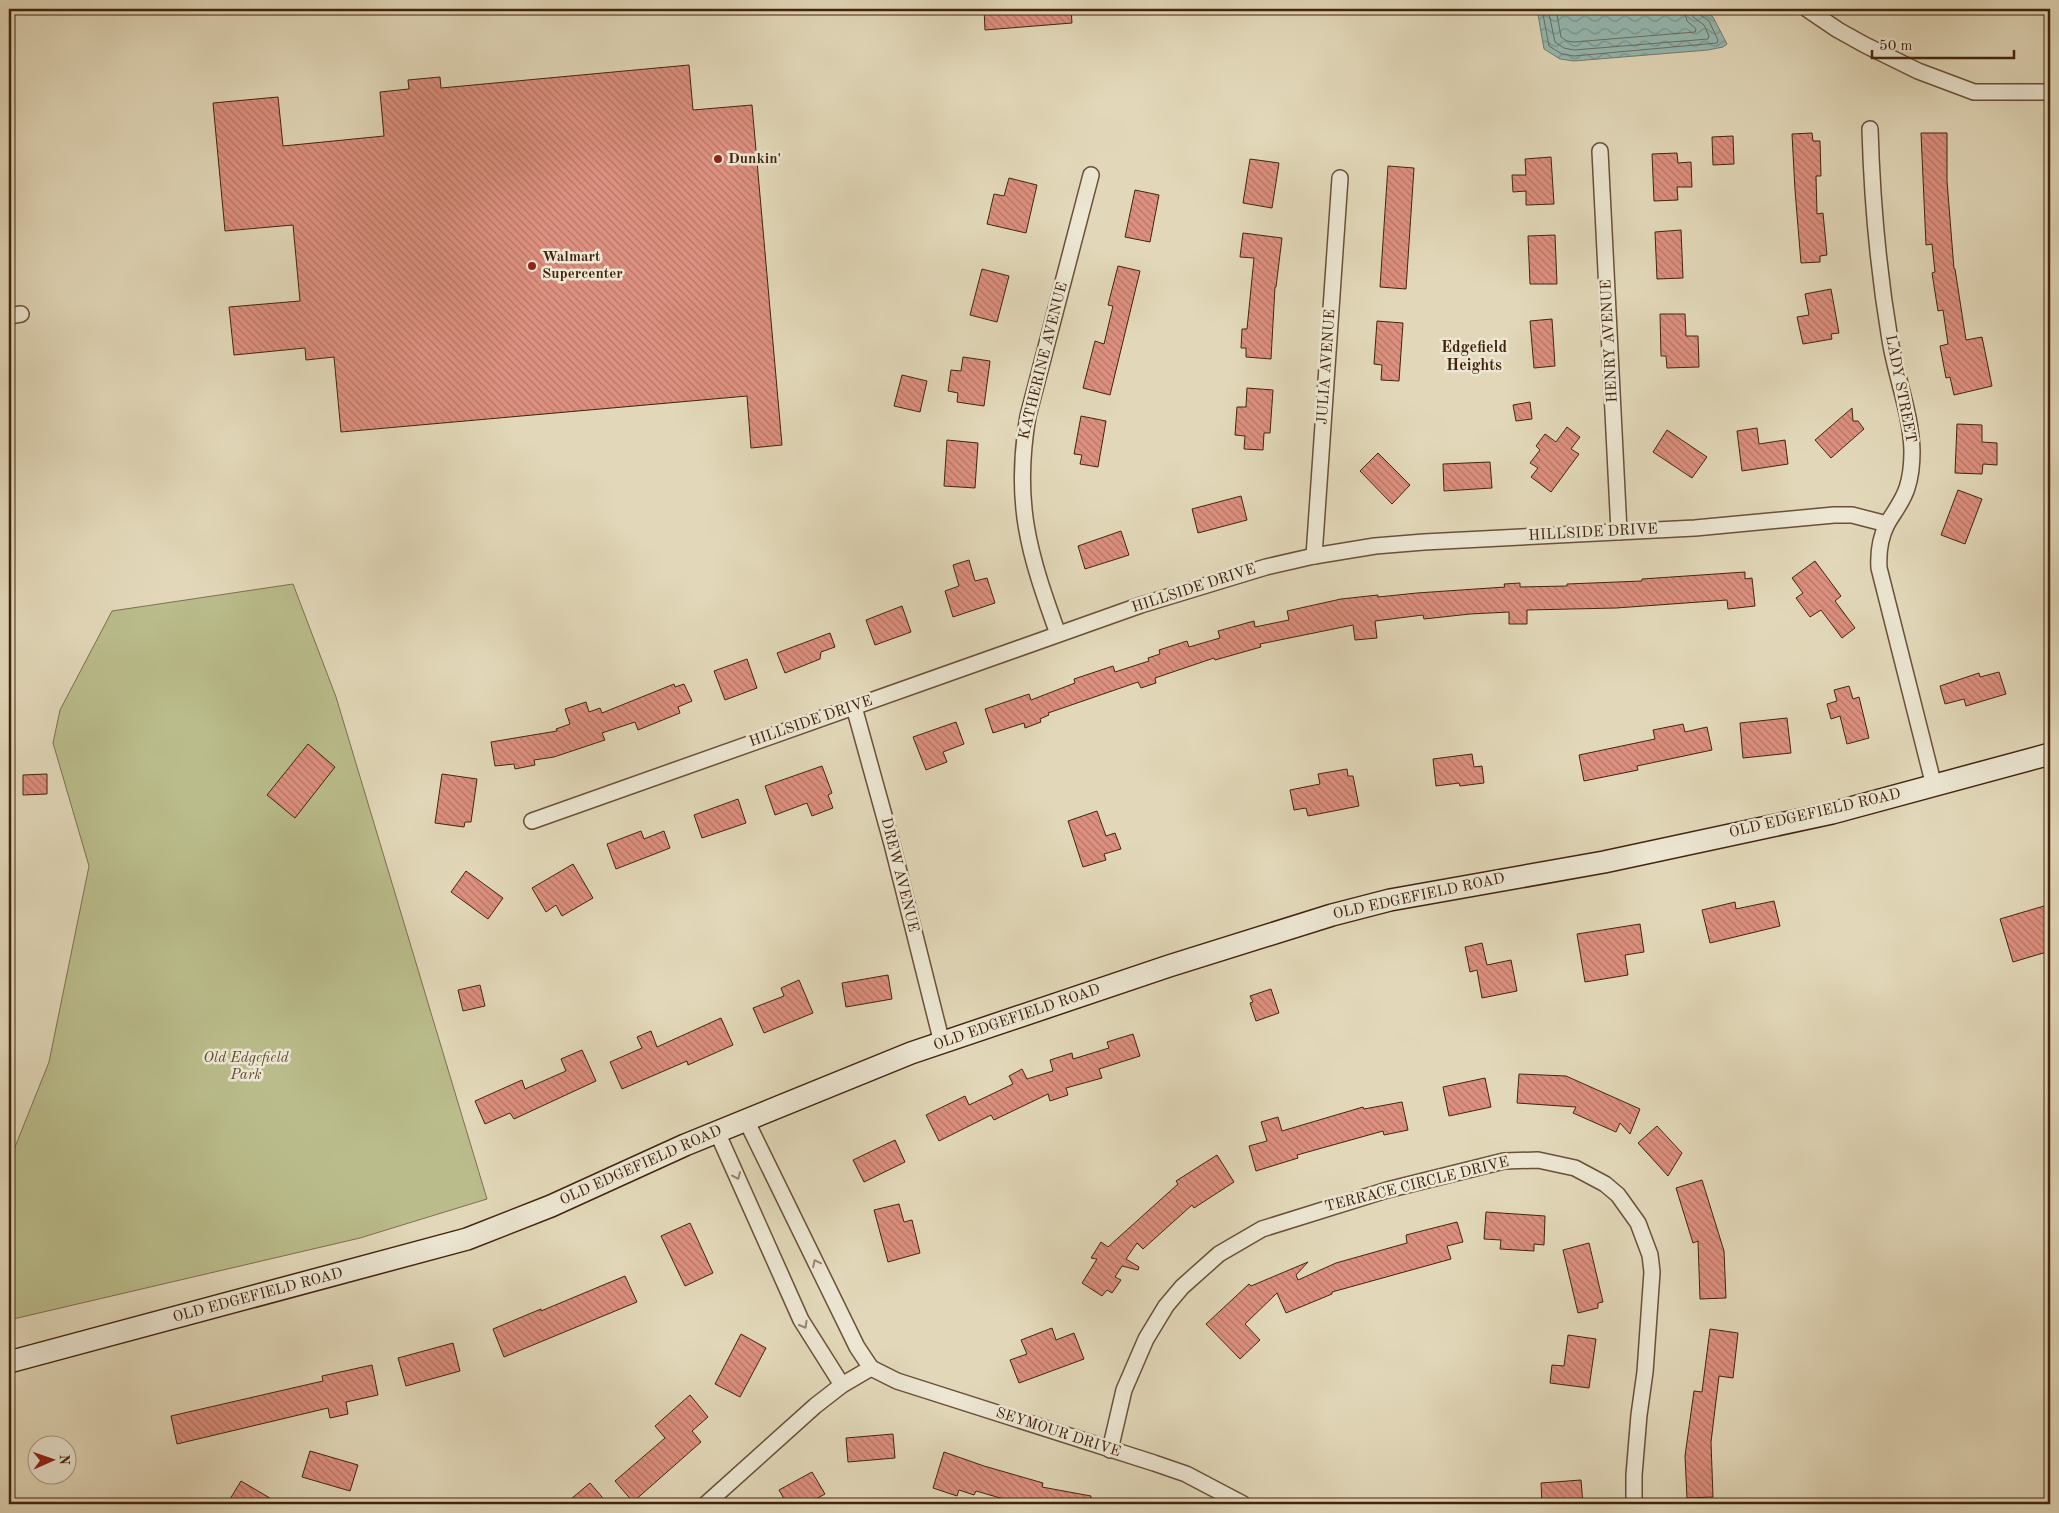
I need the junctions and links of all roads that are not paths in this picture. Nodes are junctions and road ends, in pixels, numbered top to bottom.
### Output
1 (1807, 9) edge
2 (2050, 92) edge
3 (1870, 129) dead end
4 (1600, 151) dead end
5 (1091, 175) dead end
6 (1340, 178) dead end
7 (1887, 524) junction
8 (1619, 532) junction
9 (1314, 556) junction
10 (1058, 634) junction
11 (854, 707) junction
12 (2050, 754) edge
13 (1934, 786) junction
14 (532, 821) dead end
15 (942, 1043) junction
16 (746, 1120) junction
17 (717, 1132) junction
18 (9, 1362) edge
19 (871, 1368) junction
20 (842, 1385) junction
21 (1110, 1450) junction
22 (706, 1504) edge
23 (1244, 1504) edge
24 (1634, 1504) edge

1 - 2 street
3 - 7 street, LADY STREET
4 - 8 street, HENRY AVENUE
5 - 10 street, KATHERINE AVENUE
6 - 9 street, JULIA AVENUE
7 - 8 street, HILLSIDE DRIVE
7 - 13 street, LADY STREET
8 - 9 street, HILLSIDE DRIVE
9 - 10 street, HILLSIDE DRIVE
10 - 11 street, HILLSIDE DRIVE
11 - 14 street, HILLSIDE DRIVE
11 - 15 street, DREW AVENUE
12 - 13 street, OLD EDGEFIELD ROAD
13 - 15 street, OLD EDGEFIELD ROAD
15 - 16 street, OLD EDGEFIELD ROAD
16 - 17 street, OLD EDGEFIELD ROAD
19 -> 16 street
17 - 18 street, OLD EDGEFIELD ROAD
17 -> 20 street
19 - 20 street
19 - 21 street, SEYMOUR DRIVE
20 - 22 street
21 - 23 street, SEYMOUR DRIVE
21 - 24 street, TERRACE CIRCLE DRIVE

